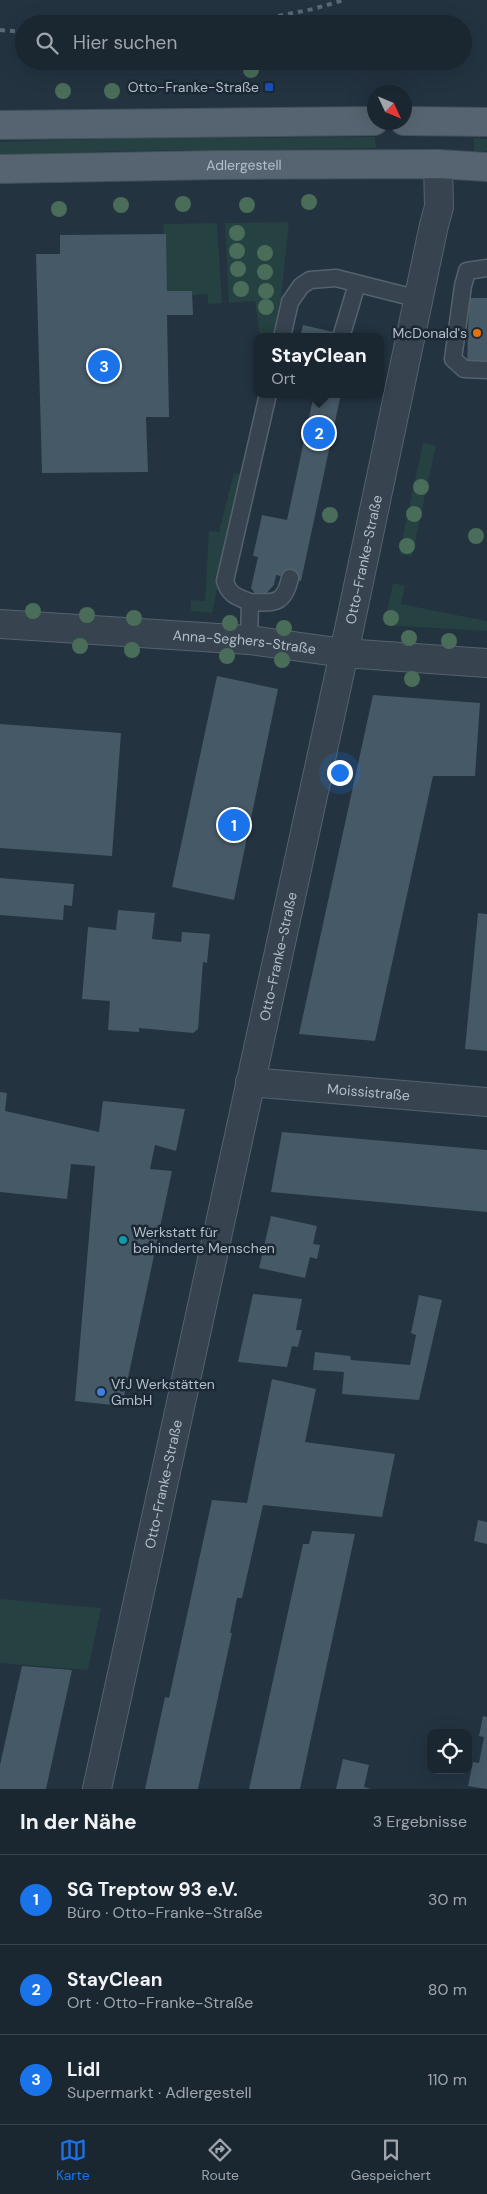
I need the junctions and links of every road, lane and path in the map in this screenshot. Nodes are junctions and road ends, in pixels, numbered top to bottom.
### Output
1 (367, 121) edge
2 (412, 121) edge
3 (437, 121) junction
4 (487, 122) edge
5 (0, 125) edge
6 (438, 164) junction
7 (487, 167) edge
8 (0, 170) edge
9 (487, 268) edge
10 (357, 284) junction
11 (418, 299) junction
12 (283, 333) edge
13 (342, 333) edge
14 (487, 370) edge
15 (267, 398) edge
16 (290, 578) dead end
17 (250, 602) junction
18 (0, 624) edge
19 (249, 640) junction
20 (344, 653) junction
21 (487, 663) edge
22 (250, 1082) junction
23 (487, 1102) edge
24 (97, 1789) edge

1 - 5 main road
2 - 3 main road
3 - 4 main road
3 - 6 main road, Otto-Franke-Straße
6 - 7 main road, Adlergestell
6 - 8 main road, Adlergestell
6 - 11 street, Otto-Franke-Straße
9 - 14 lane
10 - 11 lane
10 - 12 lane
10 - 13 lane
11 - 20 street, Otto-Franke-Straße
15 - 17 lane
16 - 17 lane
17 - 19 lane
18 - 19 street, Anna-Seghers-Straße
19 - 20 street, Anna-Seghers-Straße
20 - 21 street, Anna-Seghers-Straße
20 - 22 street, Otto-Franke-Straße
22 - 23 street, Moissistraße
22 - 24 street, Otto-Franke-Straße

